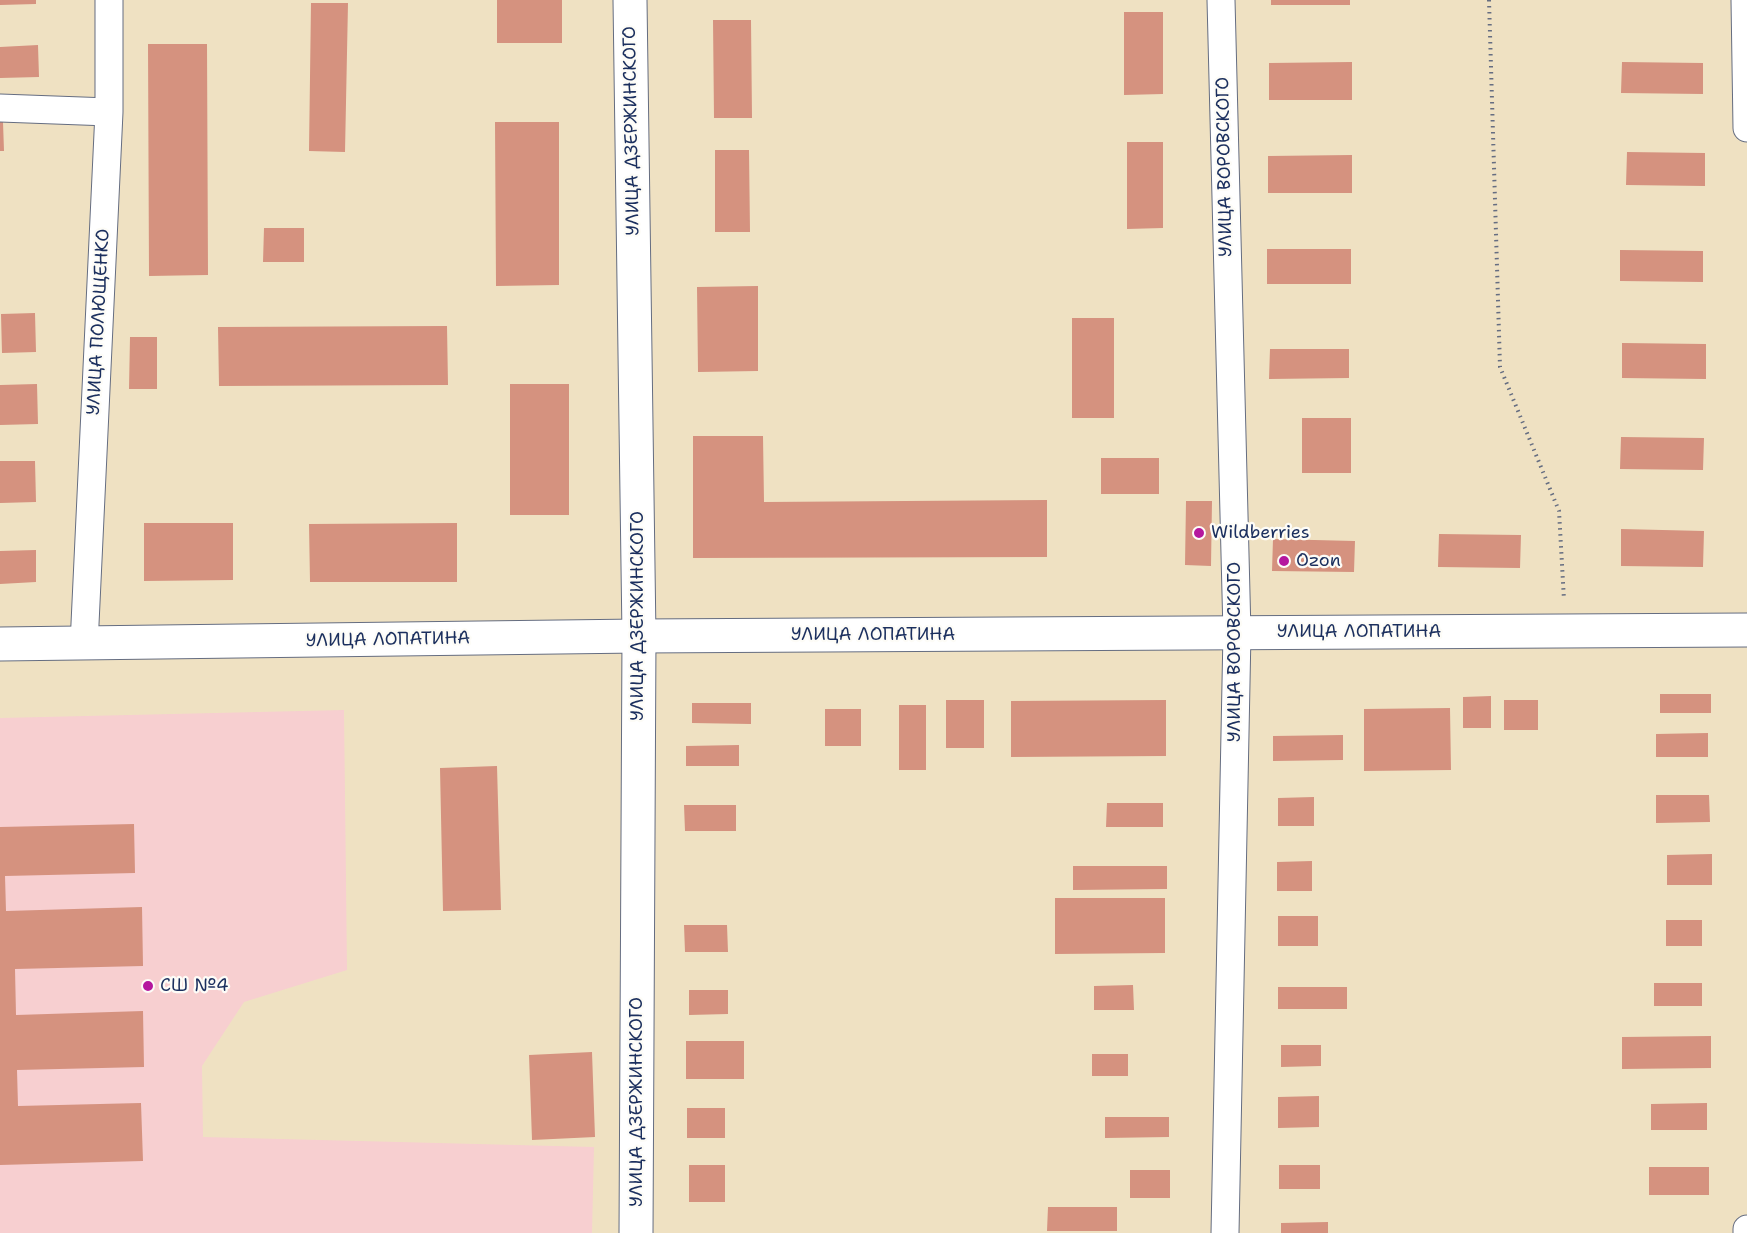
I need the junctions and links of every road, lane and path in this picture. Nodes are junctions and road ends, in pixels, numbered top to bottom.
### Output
1 (109, 0) edge
2 (630, 0) edge
3 (1221, 0) edge
4 (1489, 0) edge
5 (1745, 0) edge
6 (0, 108) edge
7 (109, 112) junction
8 (1747, 128) edge
9 (1747, 630) edge
10 (1565, 631) junction
11 (1237, 633) junction
12 (639, 636) junction
13 (0, 644) edge
14 (84, 645) junction
15 (636, 1233) edge
16 (1225, 1233) edge

1 - 7 street, УЛИЦА ПОЛЮЩЕНКО
2 - 12 main road, УЛИЦА ДЗЕРЖИНСКОГО
3 - 11 street, УЛИЦА ВОРОВСКОГО
4 - 10 path
5 - 8 street
6 - 7 street
7 - 14 street, УЛИЦА ПОЛЮЩЕНКО
9 - 10 main road, УЛИЦА ЛОПАТИНА
10 - 11 main road, УЛИЦА ЛОПАТИНА
11 - 12 main road, УЛИЦА ЛОПАТИНА
11 - 16 street, УЛИЦА ВОРОВСКОГО
12 - 14 main road, УЛИЦА ЛОПАТИНА
12 - 15 main road, УЛИЦА ДЗЕРЖИНСКОГО
13 - 14 main road, УЛИЦА ЛОПАТИНА

